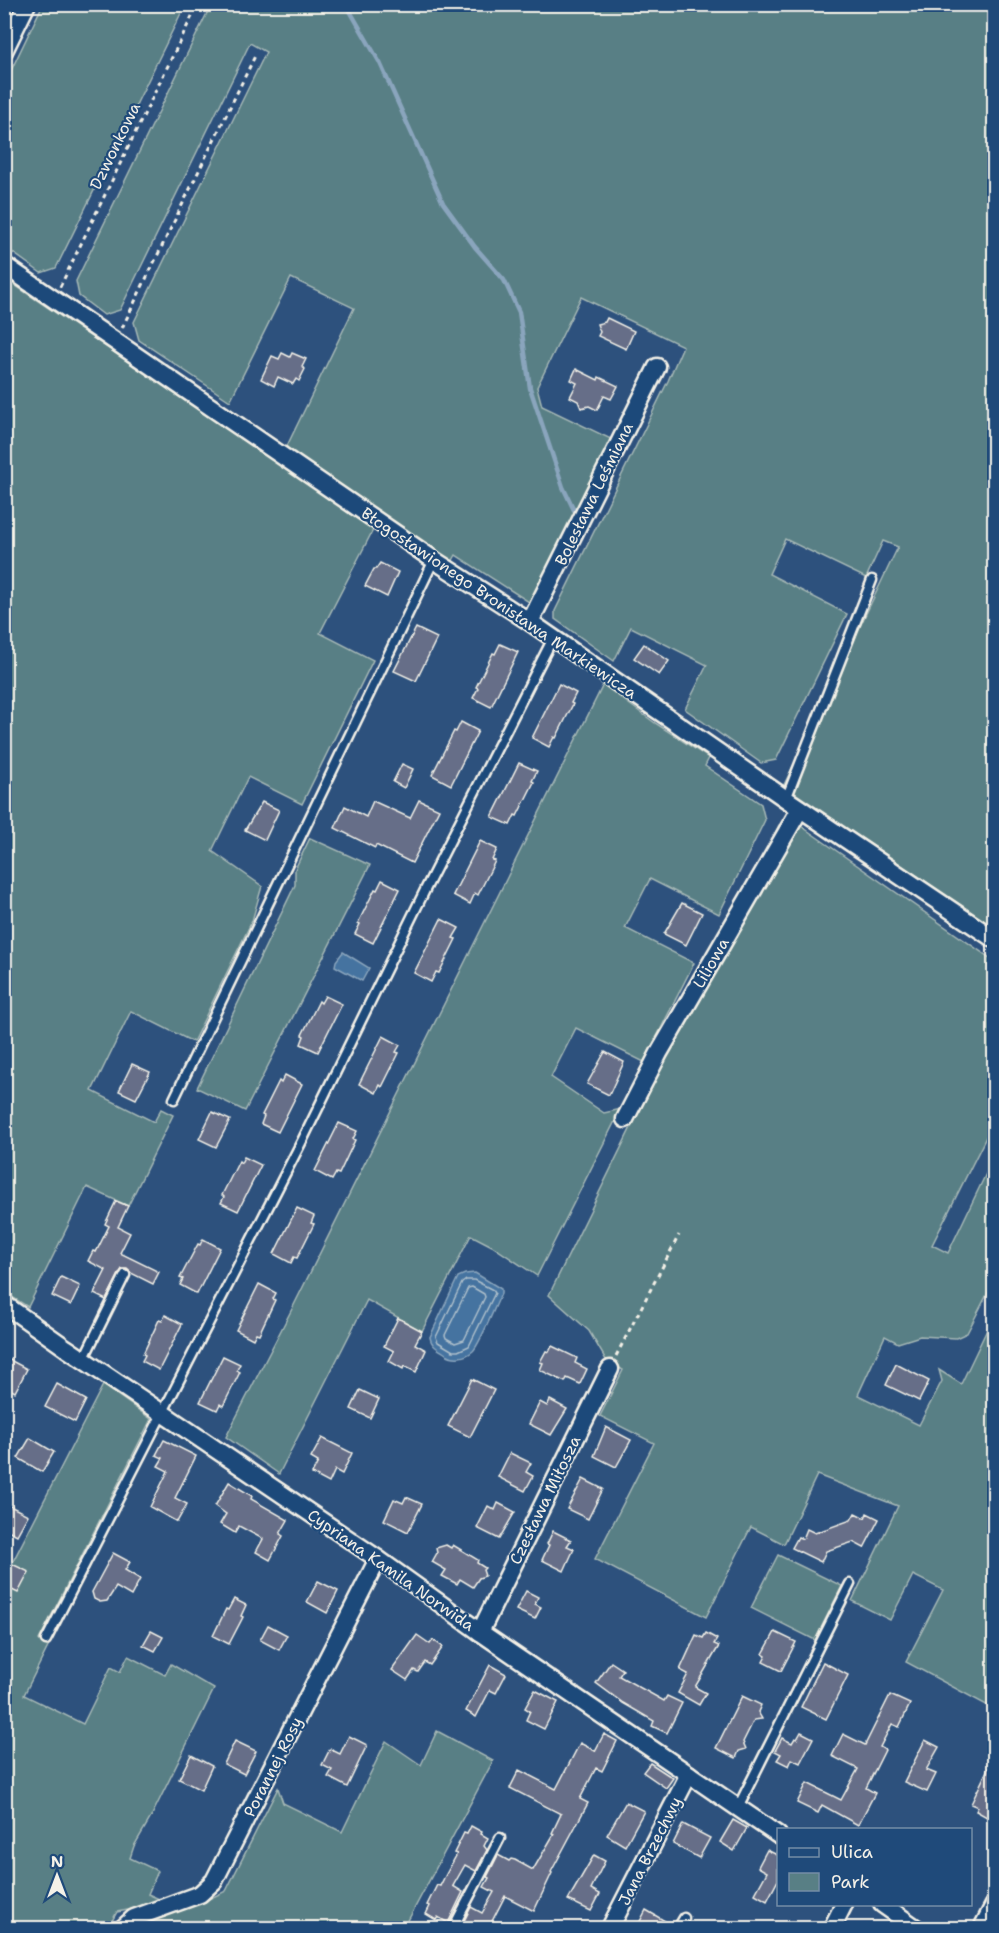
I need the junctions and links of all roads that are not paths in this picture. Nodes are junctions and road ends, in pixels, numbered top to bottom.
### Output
1 (27, 4) edge
2 (4, 51) edge
3 (4, 265) edge
4 (657, 367) dead end
5 (434, 560) junction
6 (872, 580) dead end
7 (531, 622) junction
8 (553, 638) junction
9 (786, 799) junction
10 (800, 809) junction
11 (994, 939) edge
12 (174, 1099) dead end
13 (625, 1119) dead end
14 (125, 1275) dead end
15 (6, 1309) edge
16 (83, 1360) junction
17 (610, 1369) road end
18 (163, 1414) junction
19 (378, 1559) junction
20 (850, 1584) dead end
21 (480, 1632) junction
22 (46, 1640) dead end
23 (689, 1774) junction
24 (738, 1807) junction
25 (777, 1834) edge
26 (500, 1838) dead end
27 (994, 1905) edge
28 (844, 1906) edge
29 (883, 1906) edge
30 (684, 1918) dead end
31 (123, 1929) edge
32 (453, 1929) edge
33 (610, 1929) edge
34 (678, 1929) edge
35 (832, 1929) edge
36 (916, 1929) edge
37 (982, 1929) edge

1 - 2 street
3 - 5 street, Błogosławionego Bronisława Markiewicza
4 - 7 street, Bolesława Leśmiana
5 - 7 street, Błogosławionego Bronisława Markiewicza
5 - 12 lane
6 - 9 lane
7 - 8 street, Błogosławionego Bronisława Markiewicza
8 - 9 street, Błogosławionego Bronisława Markiewicza
8 - 18 lane
9 - 10 street, Błogosławionego Bronisława Markiewicza
10 - 11 street, Błogosławionego Bronisława Markiewicza
10 - 13 street, Liliowa
14 - 16 lane
15 - 16 street, Cypriana Kamila Norwida
16 - 18 street, Cypriana Kamila Norwida
17 - 21 street, Czesława Miłosza
18 - 19 street, Cypriana Kamila Norwida
18 - 22 lane
19 - 21 street, Cypriana Kamila Norwida
19 - 31 street, Porannej Rosy
20 - 24 lane
21 - 23 street, Cypriana Kamila Norwida
23 - 24 street, Cypriana Kamila Norwida
23 - 33 street, Jana Brzechwy
24 - 25 street, Cypriana Kamila Norwida
26 - 32 lane
27 - 37 street
28 - 35 street
29 - 36 street
30 - 34 lane

